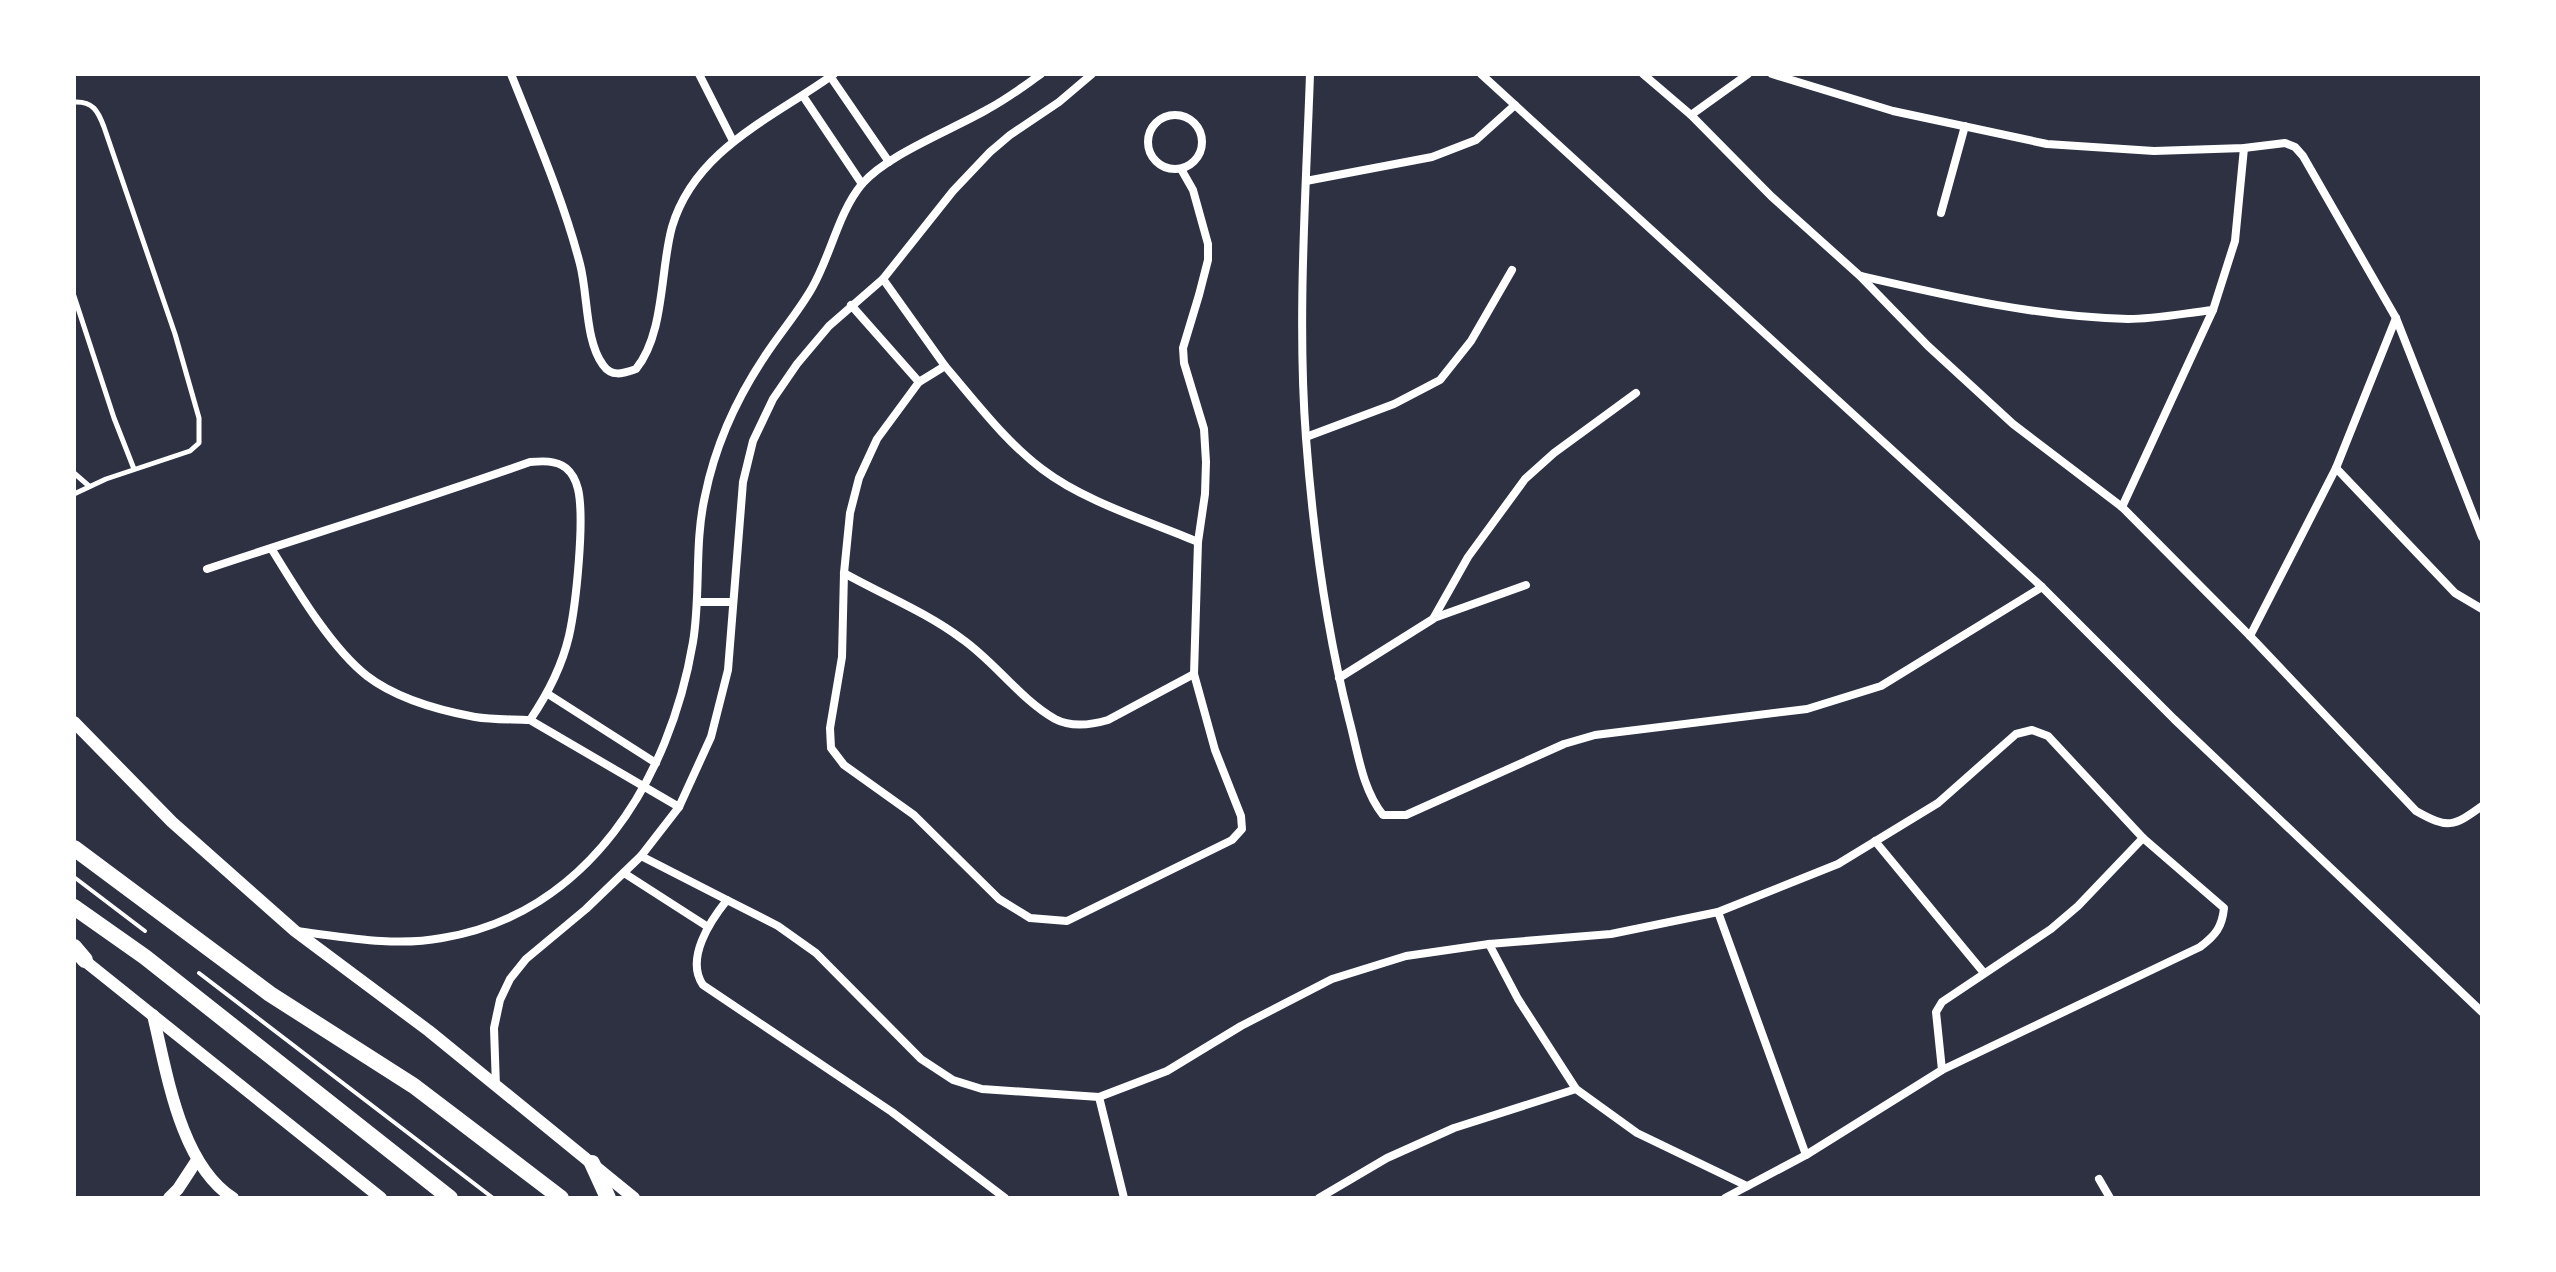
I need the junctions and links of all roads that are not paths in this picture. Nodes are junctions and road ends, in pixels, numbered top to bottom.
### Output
1 (511, 74) edge
2 (699, 74) edge
3 (1041, 74) edge
4 (1092, 74) edge
5 (1310, 74) edge
6 (1481, 74) edge
7 (1643, 74) edge
8 (1748, 74) edge
9 (1772, 74) edge
10 (832, 75) edge
11 (1785, 76) edge
12 (803, 96) junction
13 (74, 102) edge
14 (1515, 105) junction
15 (1691, 115) junction
16 (1965, 126) junction
17 (733, 141) junction
18 (2244, 148) junction
19 (889, 162) junction
20 (1181, 169) junction
21 (1306, 181) junction
22 (862, 184) junction
23 (1941, 213) dead end
24 (1512, 270) dead end
25 (1860, 276) junction
26 (883, 279) junction
27 (74, 296) edge
28 (851, 305) junction
29 (2213, 310) junction
30 (2396, 318) junction
31 (945, 366) junction
32 (919, 382) junction
33 (1636, 393) dead end
34 (1306, 437) junction
35 (2336, 468) junction
36 (134, 469) junction
37 (74, 473) edge
38 (89, 486) junction
39 (74, 494) edge
40 (2122, 507) junction
41 (2482, 537) edge
42 (1198, 542) junction
43 (271, 548) junction
44 (207, 569) dead end
45 (844, 573) junction
46 (1526, 585) dead end
47 (2042, 587) junction
48 (697, 602) junction
49 (732, 602) junction
50 (2482, 609) edge
51 (1433, 619) junction
52 (2250, 636) junction
53 (1194, 674) junction
54 (1339, 678) junction
55 (548, 694) junction
56 (530, 720) junction
57 (74, 722) edge
58 (656, 763) junction
59 (644, 788) junction
60 (2482, 806) edge
61 (679, 807) junction
62 (2143, 838) junction
63 (1875, 841) junction
64 (74, 848) edge
65 (641, 856) junction
66 (624, 873) junction
67 (727, 900) junction
68 (74, 907) edge
69 (1718, 912) junction
70 (708, 927) junction
71 (295, 931) junction
72 (1489, 944) junction
73 (78, 954) edge
74 (1984, 973) junction
75 (2482, 1012) edge
76 (153, 1015) junction
77 (1942, 1070) junction
78 (496, 1088) junction
79 (1576, 1089) junction
80 (1099, 1097) junction
81 (1806, 1155) junction
82 (197, 1160) junction
83 (592, 1163) junction
84 (2099, 1179) dead end
85 (1747, 1186) junction
86 (169, 1198) edge
87 (233, 1198) edge
88 (381, 1198) edge
89 (450, 1198) edge
90 (561, 1198) edge
91 (608, 1198) edge
92 (634, 1198) edge
93 (1005, 1198) edge
94 (1124, 1198) edge
95 (1319, 1198) edge
96 (1725, 1198) edge
97 (2110, 1198) edge

1 - 17 street
2 - 17 street
3 - 19 street
4 - 26 street
5 - 21 street
6 - 14 street
7 - 15 street
8 - 15 street
9 - 11 street
10 - 12 street
10 - 19 street
11 - 16 street
12 - 17 street
12 - 22 street
13 - 36 lane
14 - 21 street
14 - 47 street
15 - 25 street
16 - 18 street
16 - 23 street
18 - 29 street
18 - 30 street
19 - 22 street
20 - 20 street
20 - 42 street
21 - 34 street
22 - 48 street
24 - 34 street
25 - 29 street
25 - 40 street
26 - 28 street
26 - 31 street
27 - 36 lane
28 - 32 street
28 - 49 street
29 - 40 street
30 - 35 street
30 - 41 street
31 - 32 street
31 - 42 street
32 - 45 street
33 - 51 street
34 - 54 street
35 - 50 street
35 - 52 street
36 - 38 lane
37 - 38 lane
38 - 39 lane
40 - 52 street
42 - 53 street
43 - 44 street
43 - 55 street
43 - 56 street
45 - 53 street
45 - 53 street
46 - 51 street
47 - 54 street
47 - 75 street
48 - 49 street
48 - 58 street
49 - 61 street
51 - 54 street
52 - 60 street
55 - 56 street
55 - 58 street
56 - 59 street
57 - 71 street
58 - 59 street
59 - 61 street
59 - 71 street
61 - 65 street
62 - 63 street
62 - 74 street
62 - 77 street
63 - 69 street
63 - 74 street
64 - 90 main road
65 - 66 street
65 - 67 street
66 - 70 street
66 - 78 street
67 - 70 street
67 - 80 street
68 - 89 main road
69 - 72 street
69 - 81 street
70 - 93 street
71 - 78 street
72 - 79 street
72 - 80 street
73 - 76 street
74 - 77 street
76 - 82 street
76 - 88 street
77 - 81 street
78 - 83 street
79 - 85 street
79 - 95 street
80 - 94 street
81 - 85 street
82 - 86 street
82 - 87 street
83 - 91 main road
83 - 92 street
84 - 97 street
85 - 96 street

